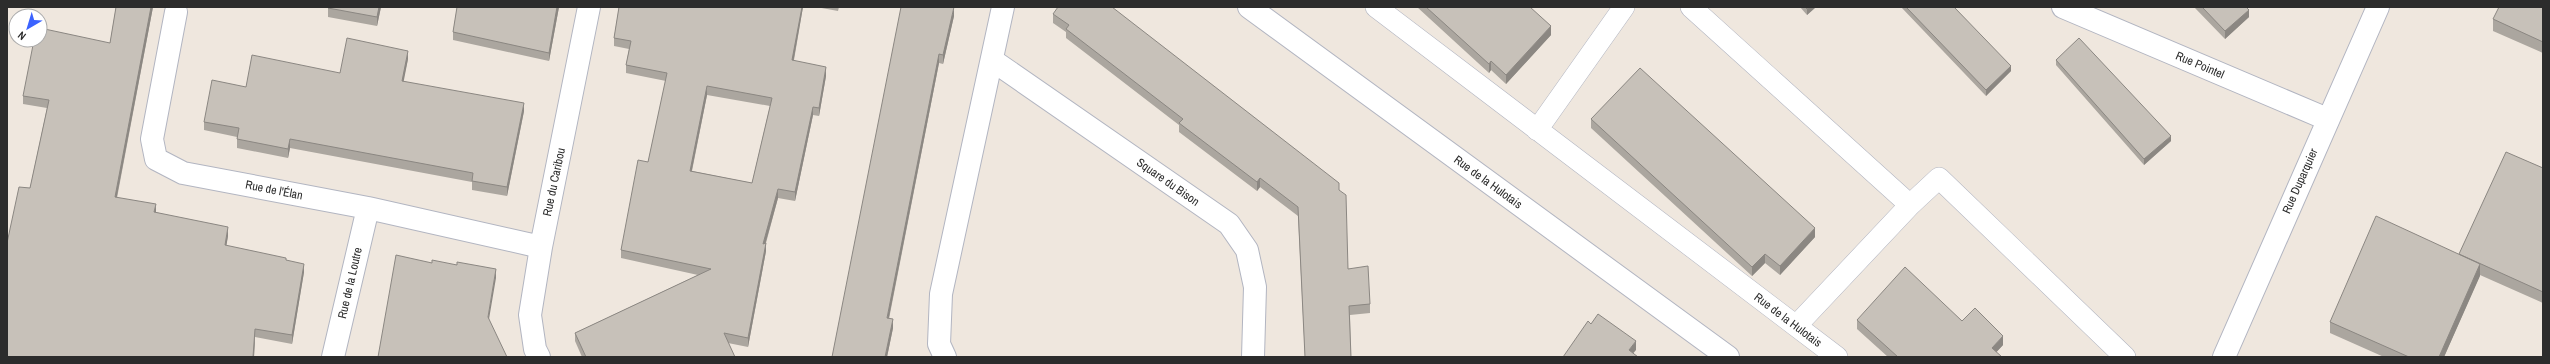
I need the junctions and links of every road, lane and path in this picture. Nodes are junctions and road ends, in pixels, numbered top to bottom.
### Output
1 (589, 7) edge
2 (1003, 7) edge
3 (1249, 7) edge
4 (1376, 7) edge
5 (1624, 7) edge
6 (1691, 7) edge
7 (2378, 7) edge
8 (2070, 8) edge
9 (176, 12) dead end
10 (992, 60) junction
11 (2327, 119) junction
12 (1537, 130) junction
13 (1910, 205) junction
14 (368, 208) junction
15 (540, 247) junction
16 (1796, 326) junction
17 (333, 357) edge
18 (539, 357) edge
19 (945, 357) edge
20 (1253, 357) edge
21 (1728, 357) edge
22 (1837, 357) edge
23 (2124, 357) edge
24 (2224, 357) edge

1 - 15 street, Rue du Caribou
2 - 10 street
3 - 21 street, Rue de la Hulotais
4 - 12 lane, Rue de la Hulotais
5 - 12 lane
6 - 13 lane
7 - 11 street, Rue Duparquier
8 - 11 street, Rue Pointel
9 - 14 street, Rue de l'Élan
10 - 19 street
10 - 20 street, Square du Bison
11 - 24 street, Rue Duparquier
12 - 16 lane, Rue de la Hulotais
13 - 16 lane
13 - 23 lane
14 - 15 street, Rue de l'Élan
14 - 17 street, Rue de la Loutre
15 - 18 street, Rue du Caribou
16 - 22 lane, Rue de la Hulotais

